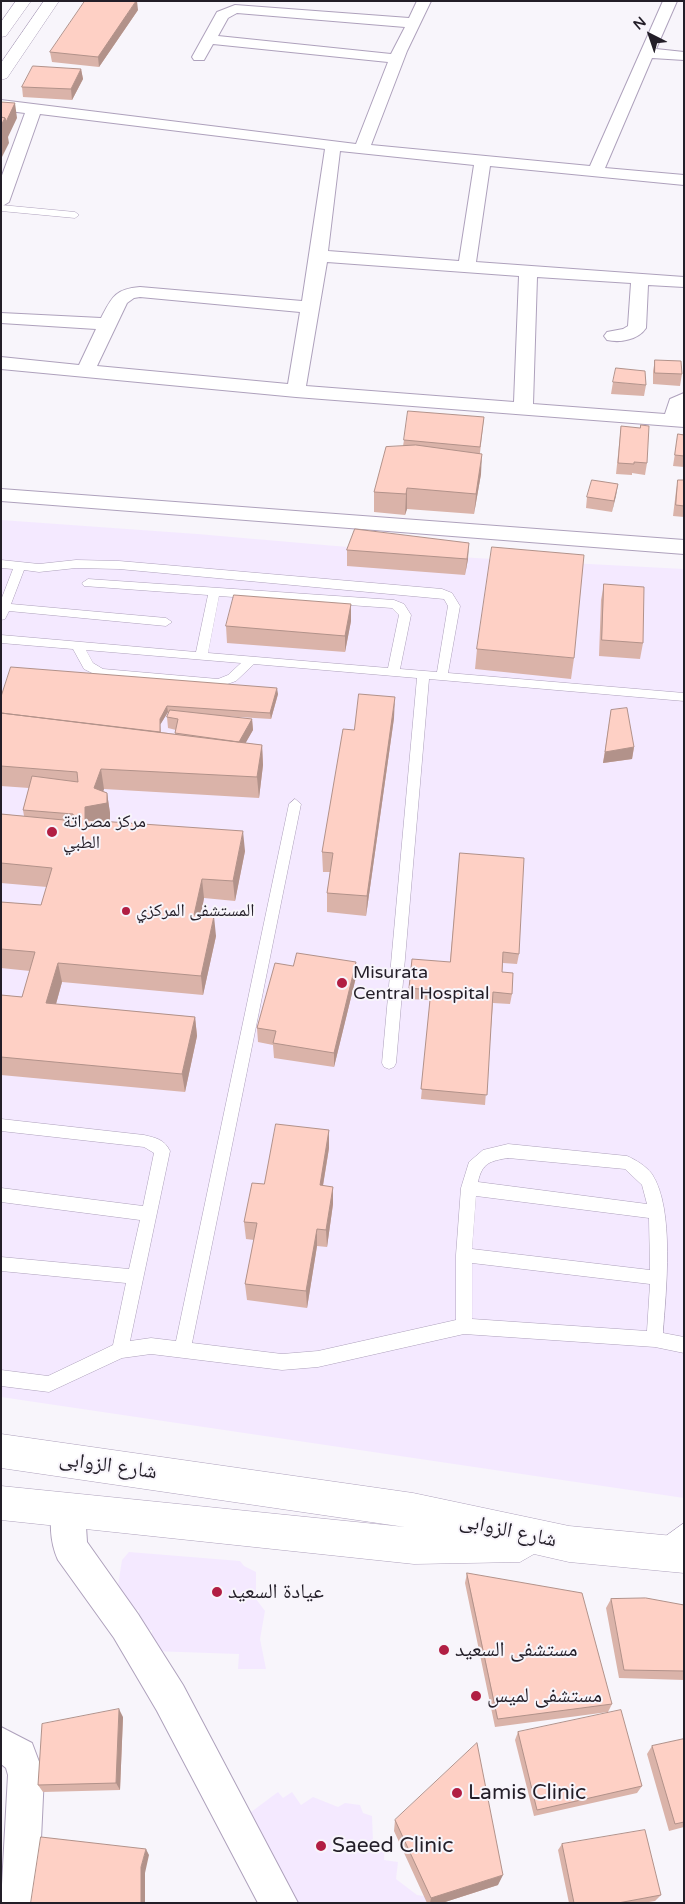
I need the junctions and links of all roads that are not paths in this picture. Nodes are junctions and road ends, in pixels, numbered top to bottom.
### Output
1 (24, 1) edge
2 (424, 1) edge
3 (670, 1) edge
4 (59, 4) edge
5 (413, 23) junction
6 (1, 33) edge
7 (209, 39) junction
8 (647, 54) junction
9 (684, 56) edge
10 (200, 57) dead end
11 (397, 58) junction
12 (1, 75) edge
13 (1, 105) edge
14 (34, 109) junction
15 (333, 145) junction
16 (362, 149) junction
17 (483, 160) junction
18 (595, 172) junction
19 (684, 180) edge
20 (1, 202) edge
21 (1, 208) edge
22 (75, 214) dead end
23 (319, 256) junction
24 (467, 266) junction
25 (528, 272) junction
26 (640, 279) junction
27 (684, 282) edge
28 (308, 308) junction
29 (1, 318) edge
30 (108, 324) junction
31 (613, 336) dead end
32 (1, 364) edge
33 (85, 371) junction
34 (296, 391) junction
35 (684, 399) edge
36 (523, 409) junction
37 (678, 421) edge
38 (1, 494) edge
39 (684, 547) edge
40 (1, 564) edge
41 (20, 566) junction
42 (88, 584) dead end
43 (214, 592) junction
44 (3, 611) edge
45 (166, 622) dead end
46 (1, 639) edge
47 (77, 645) junction
48 (200, 656) junction
49 (252, 660) junction
50 (393, 672) junction
51 (423, 675) junction
52 (442, 676) junction
53 (684, 697) edge
54 (295, 804) dead end
55 (389, 1063) dead end
56 (1, 1125) edge
57 (469, 1188) junction
58 (1, 1195) edge
59 (656, 1212) junction
60 (149, 1214) junction
61 (464, 1255) junction
62 (1, 1264) edge
63 (136, 1276) junction
64 (657, 1278) junction
65 (464, 1326) junction
66 (655, 1339) junction
67 (684, 1345) edge
68 (120, 1350) junction
69 (182, 1350) junction
70 (1, 1378) edge
71 (1, 1451) edge
72 (1, 1503) edge
73 (68, 1511) junction
74 (569, 1544) junction
75 (675, 1547) edge
76 (1, 1745) edge
77 (19, 1903) edge
78 (279, 1903) edge

1 - 6 street
2 - 5 street
3 - 8 street
4 - 12 street
5 - 7 street
5 - 11 street
7 - 10 street
7 - 11 street
8 - 9 street
8 - 18 street
11 - 16 street
13 - 14 street
14 - 15 street
14 - 20 street
15 - 16 street
15 - 23 street
16 - 17 street
17 - 18 street
17 - 24 street
18 - 19 street
21 - 22 lane
23 - 24 street
23 - 28 street
24 - 25 street
25 - 26 street
25 - 36 street
26 - 27 street
26 - 31 street
28 - 30 street
28 - 34 street
29 - 30 street
30 - 33 street
32 - 33 street
33 - 34 street
34 - 36 street
35 - 37 street
36 - 37 street
38 - 39 street
40 - 41 lane
41 - 44 lane
41 - 52 lane
42 - 43 lane
43 - 48 lane
43 - 50 lane
44 - 45 lane
46 - 47 lane
47 - 48 lane
47 - 49 lane
48 - 49 lane
49 - 50 lane
50 - 51 lane
51 - 52 lane
51 - 55 lane
52 - 53 lane
54 - 69 lane
56 - 60 lane
57 - 59 lane
57 - 59 lane
57 - 61 lane
58 - 60 lane
59 - 64 lane
60 - 63 lane
61 - 64 lane
61 - 65 lane
62 - 63 lane
63 - 68 lane
64 - 66 lane
65 - 66 lane
65 - 69 lane
66 - 67 lane
68 - 69 lane
68 - 70 lane
71 - 74 street, شارع الزوابى
72 - 73 street, شارع الزوابى
73 - 74 street, شارع الزوابى
73 - 78 street
74 - 75 street
76 - 77 street

